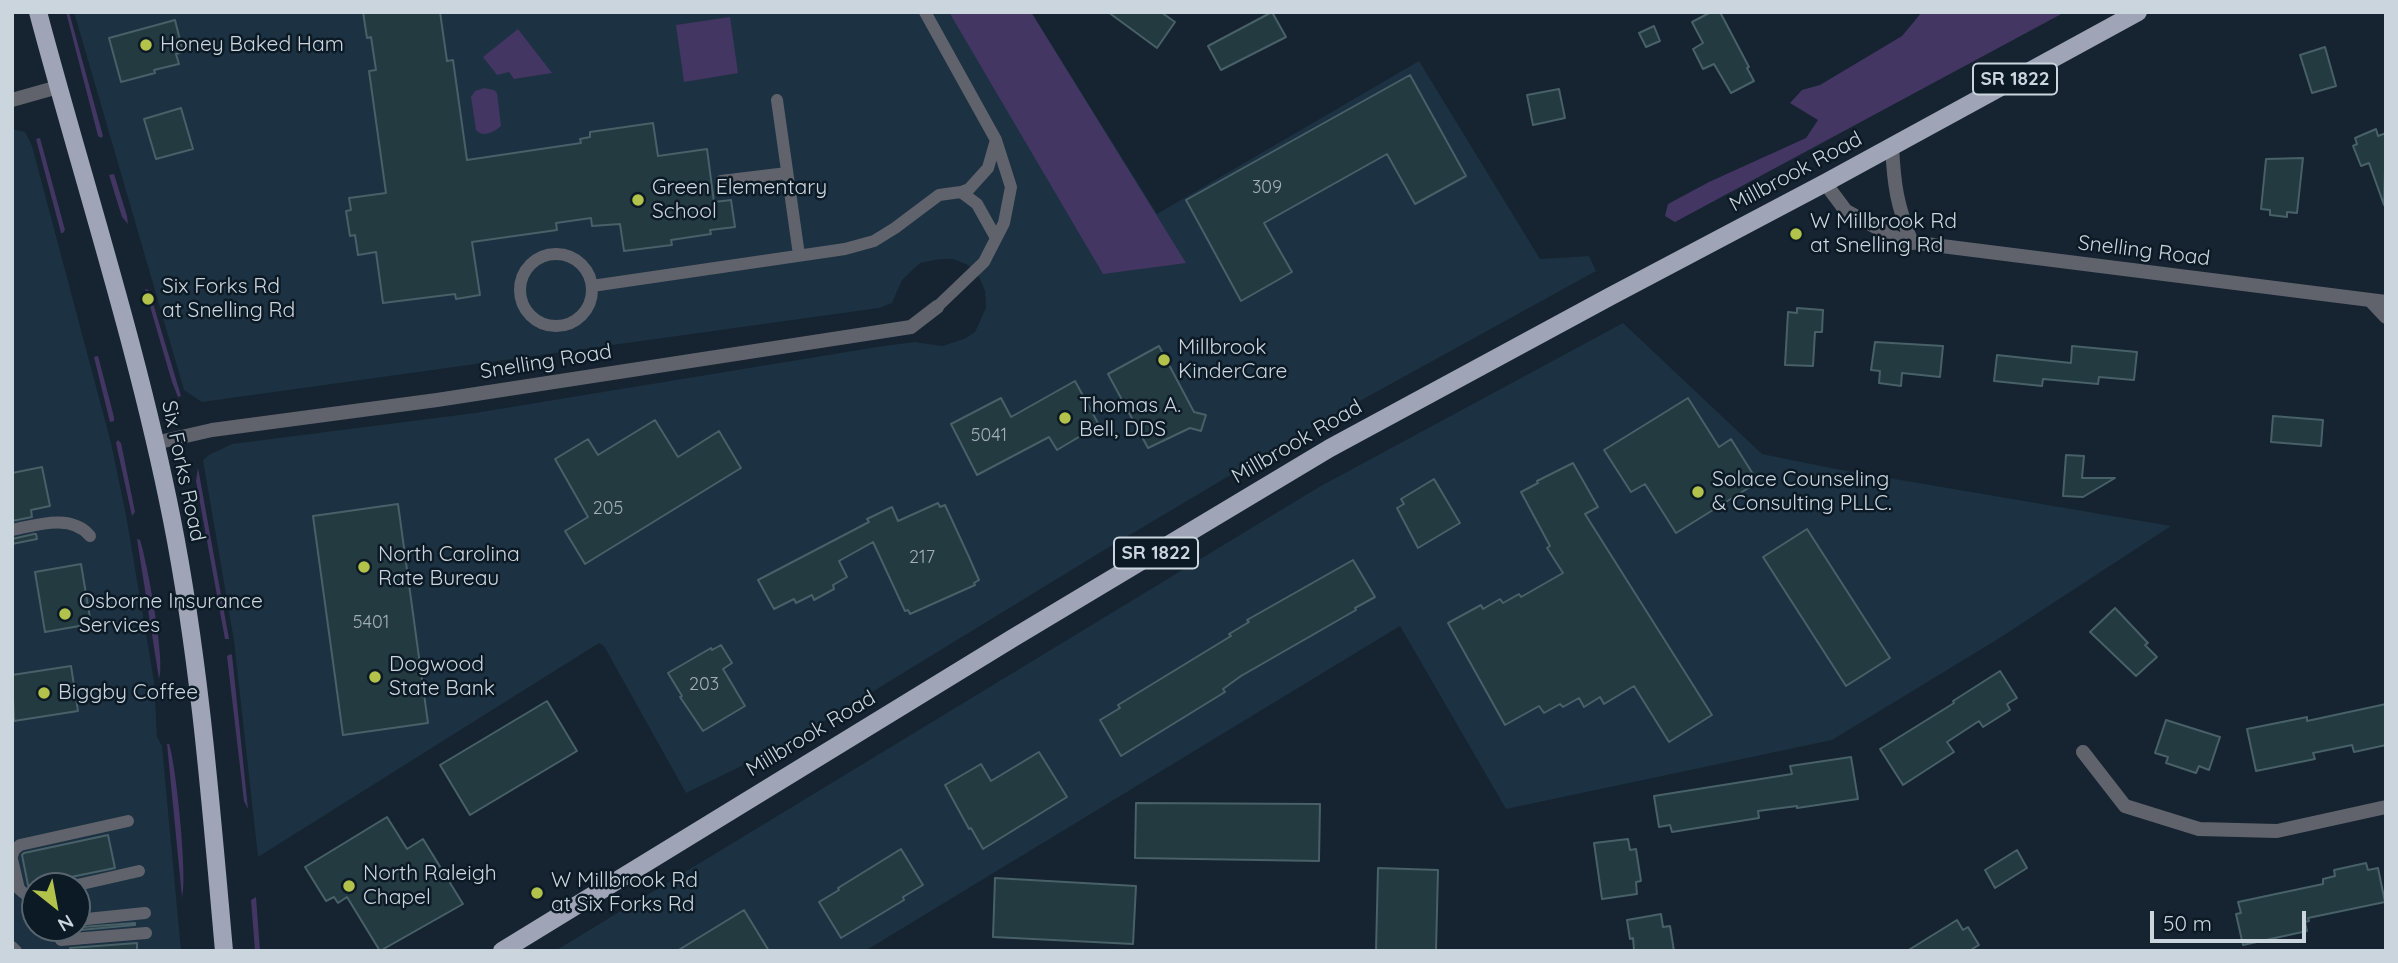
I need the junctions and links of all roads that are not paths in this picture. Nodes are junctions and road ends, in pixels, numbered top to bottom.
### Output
1 (38, 12) edge
2 (925, 12) edge
3 (2138, 12) edge
4 (58, 87) junction
5 (12, 100) edge
6 (777, 100) dead end
7 (996, 140) junction
8 (1892, 146) junction
9 (787, 173) junction
10 (721, 181) dead end
11 (1825, 183) junction
12 (961, 192) junction
13 (996, 238) junction
14 (1912, 243) junction
15 (799, 255) junction
16 (592, 286) junction
17 (2370, 300) junction
18 (2386, 302) edge
19 (937, 307) joint
20 (2386, 317) edge
21 (155, 443) junction
22 (12, 530) edge
23 (90, 536) dead end
24 (2083, 752) dead end
25 (2386, 807) edge
26 (128, 821) dead end
27 (12, 857) edge
28 (139, 871) dead end
29 (91, 882) edge
30 (21, 891) edge
31 (145, 913) dead end
32 (91, 919) edge
33 (146, 933) dead end
34 (91, 938) edge
35 (224, 951) edge
36 (502, 951) edge

1 - 4 main road, Six Forks Road
2 - 7 lane
3 - 8 main road, Millbrook Road / SR 1822
4 - 5 street
4 - 21 main road, Six Forks Road
6 - 9 lane
7 - 12 lane
7 - 13 lane
8 - 11 main road, Millbrook Road / SR 1822
8 - 14 street
9 - 10 lane
9 - 15 lane
11 - 14 street, Snelling Road
11 - 36 main road, Millbrook Road / SR 1822
12 - 13 lane
12 - 15 lane
13 - 19 lane
14 - 17 street, Snelling Road
15 - 16 lane
16 - 16 lane
17 - 18 street, Snelling Road
17 - 20 street
19 - 21 street, Snelling Road
21 - 35 main road, Six Forks Road
22 - 23 lane
24 - 25 street
26 - 27 lane
27 - 30 lane
28 - 29 lane
31 - 32 lane
33 - 34 lane

